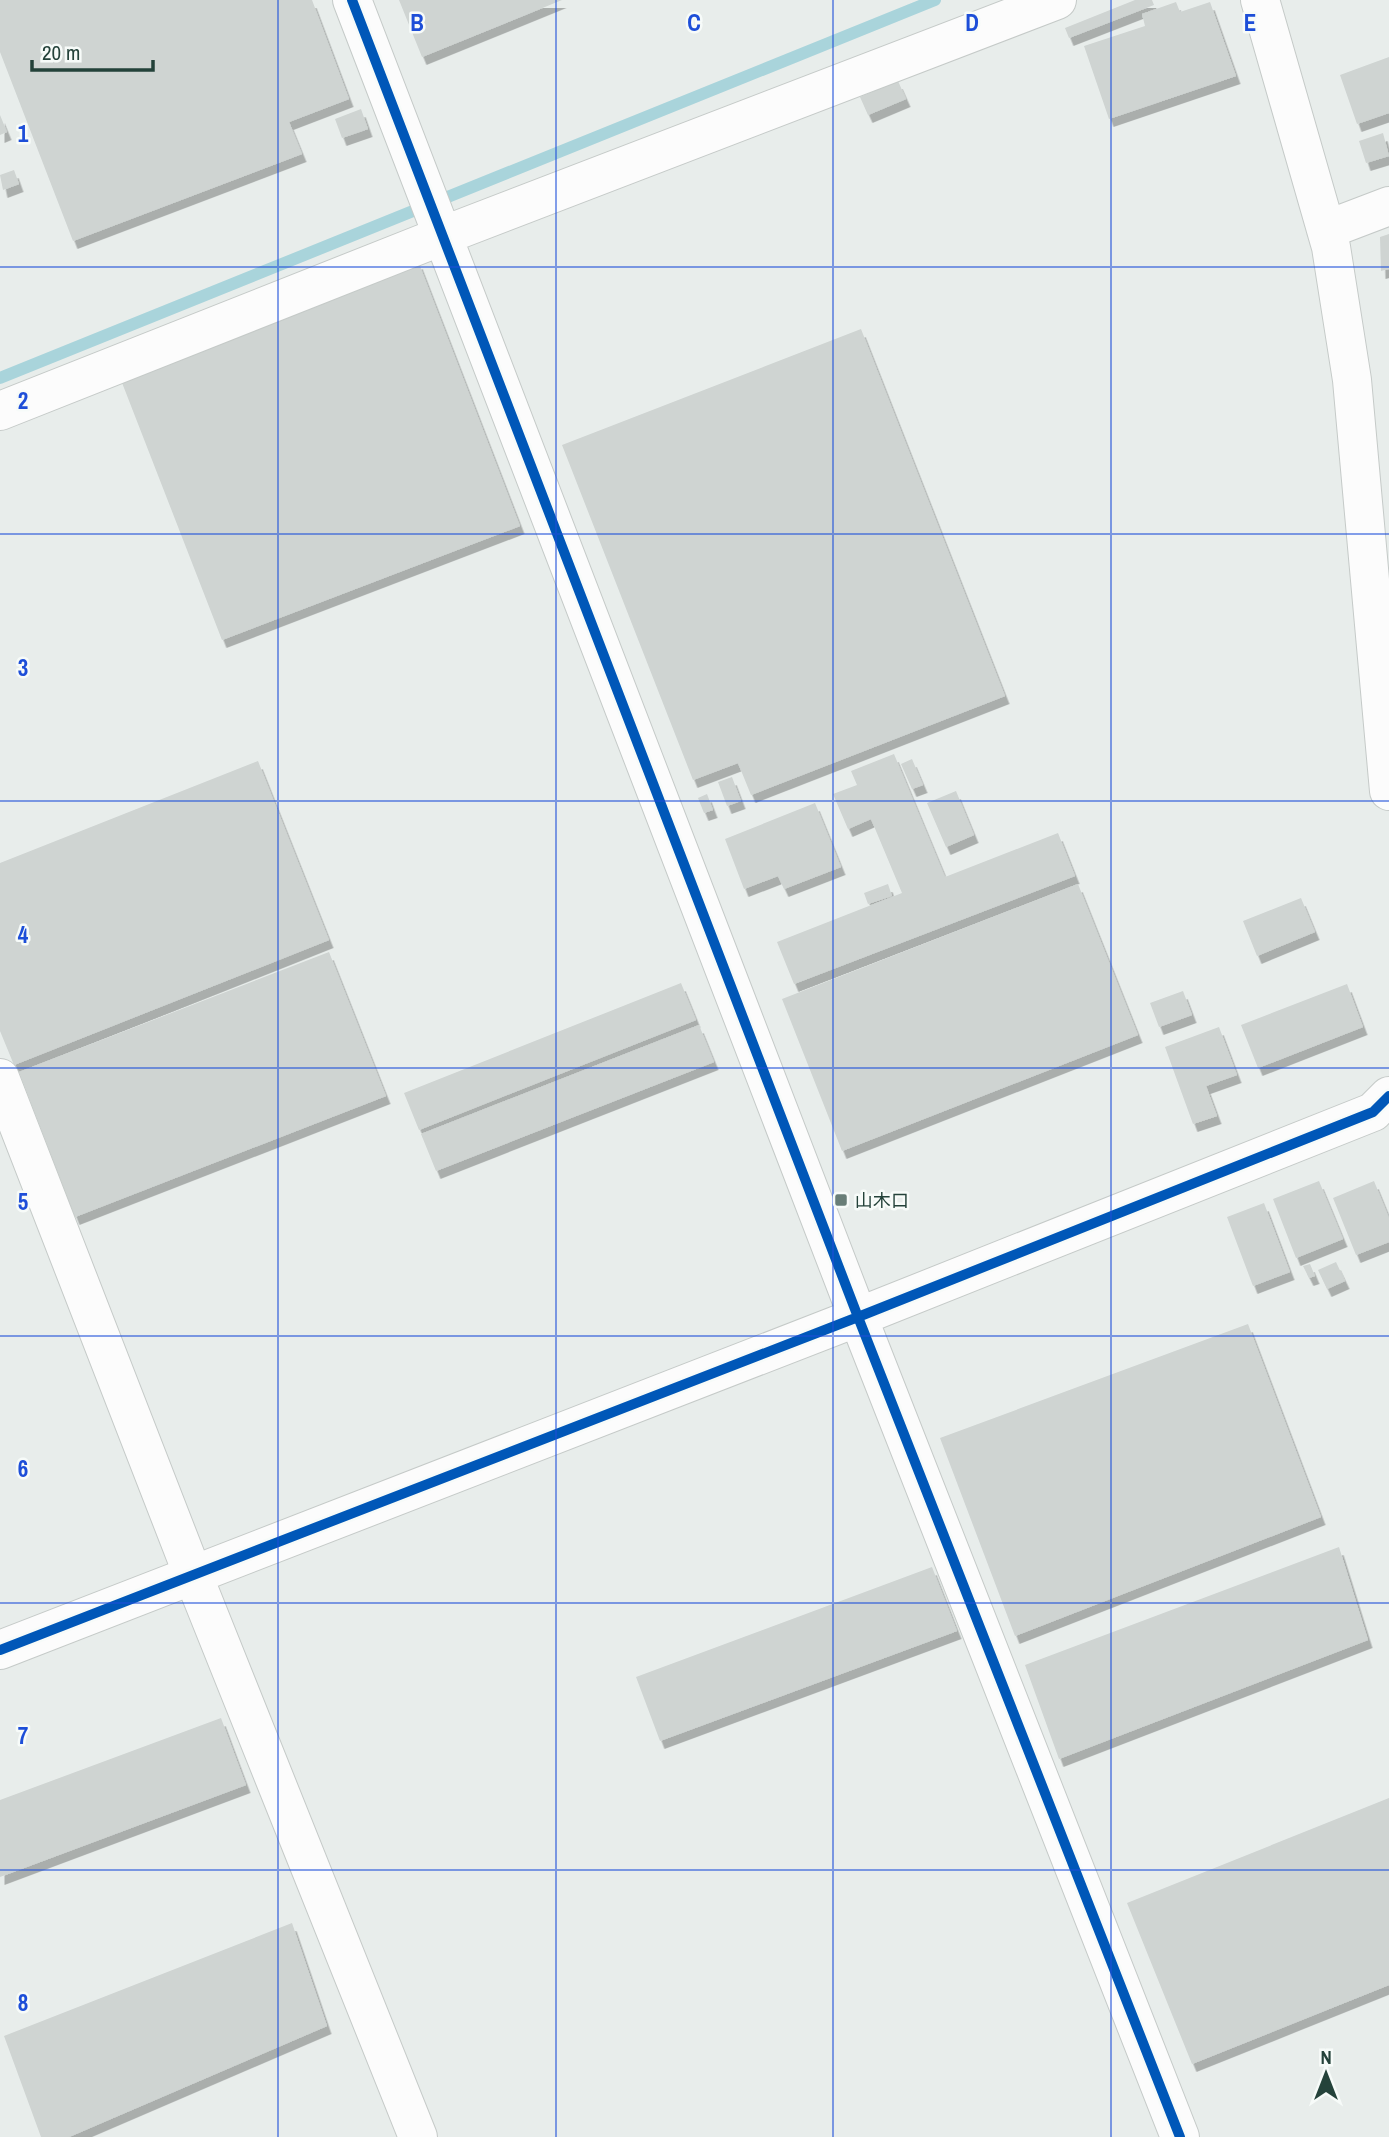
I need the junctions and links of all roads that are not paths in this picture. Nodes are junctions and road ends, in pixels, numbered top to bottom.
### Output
1 (352, 0) edge
2 (1056, 0) edge
3 (1260, 0) edge
4 (1389, 206) edge
5 (1326, 230) junction
6 (442, 236) junction
7 (0, 411) edge
8 (1377, 525) edge
9 (1389, 791) edge
10 (0, 1078) edge
11 (1389, 1096) edge
12 (858, 1317) junction
13 (193, 1575) junction
14 (0, 1650) edge
15 (418, 2137) edge
16 (1180, 2137) edge

1 - 6 street
2 - 6 street
3 - 5 street
4 - 5 street
5 - 8 street
6 - 7 street
6 - 12 street
8 - 9 street
10 - 13 street
11 - 12 street
12 - 13 street
12 - 16 street
13 - 14 street
13 - 15 street

